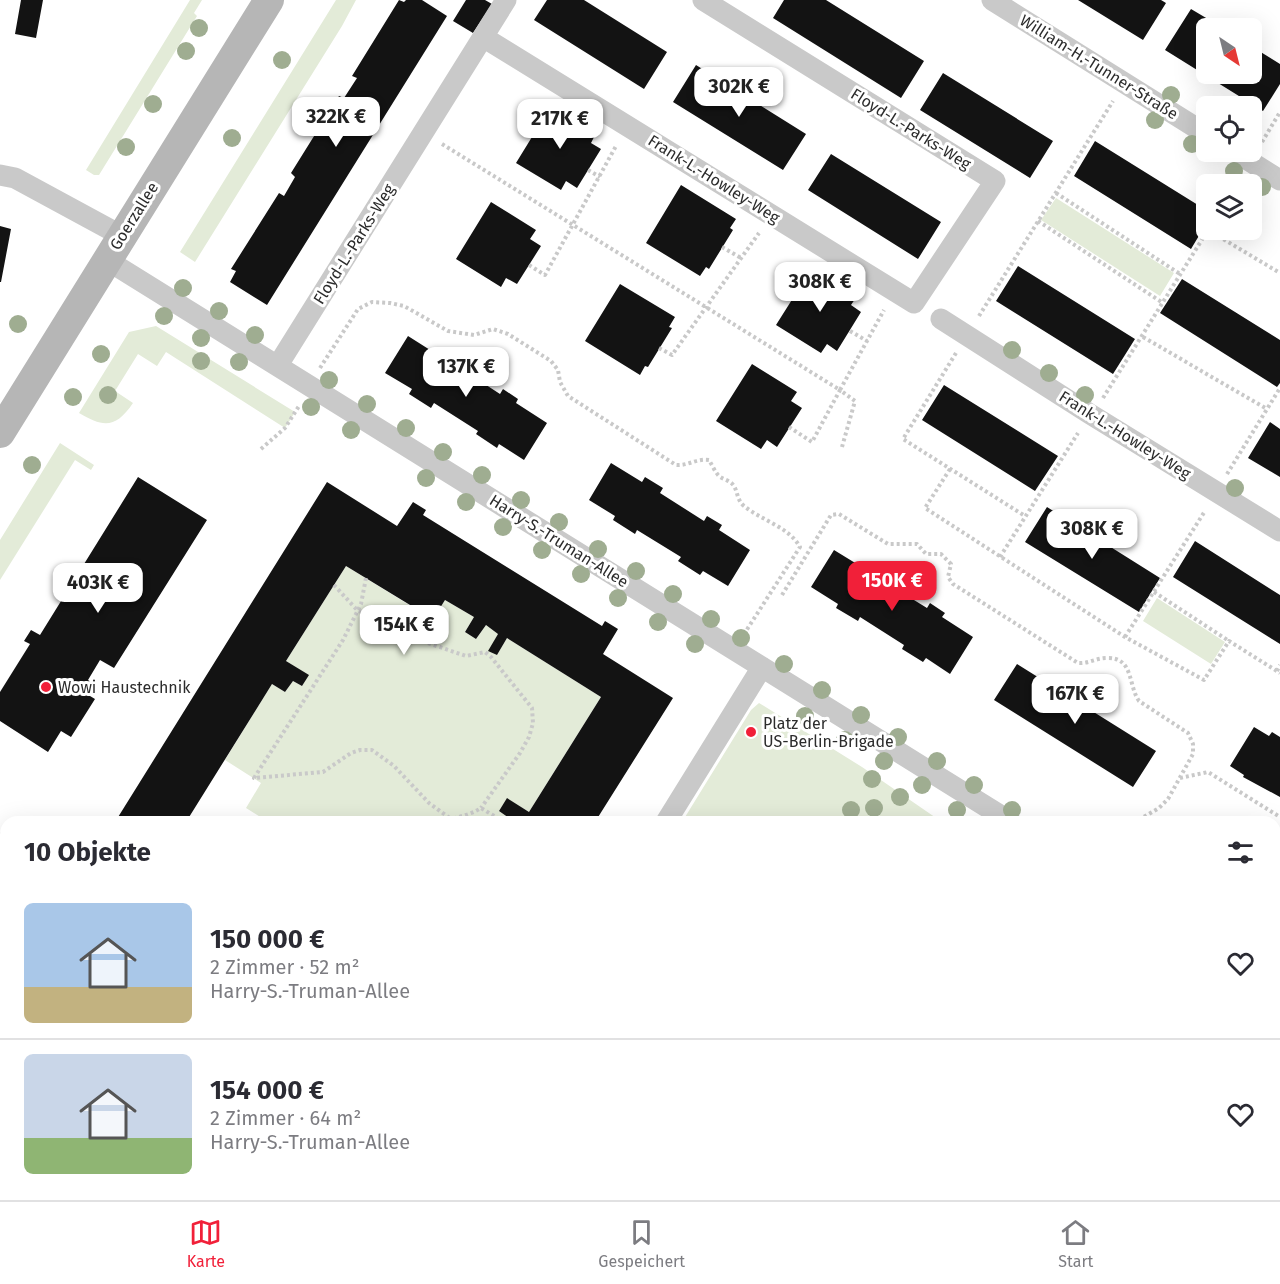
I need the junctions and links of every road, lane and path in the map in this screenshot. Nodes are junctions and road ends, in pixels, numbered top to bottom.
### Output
1 (268, 0) edge
2 (506, 0) edge
3 (703, 0) edge
4 (992, 0) edge
5 (483, 37) junction
6 (1113, 100) dead end
7 (1280, 112) edge
8 (625, 124) junction
9 (1196, 128) edge
10 (423, 133) junction
11 (1262, 141) edge
12 (1251, 162) edge
13 (588, 170) dead end
14 (0, 175) edge
15 (600, 177) junction
16 (1280, 180) edge
17 (1056, 193) junction
18 (772, 215) junction
19 (1038, 221) junction
20 (573, 225) junction
21 (1225, 240) edge
22 (722, 247) dead end
23 (115, 248) junction
24 (741, 258) junction
25 (529, 265) dead end
26 (1280, 273) edge
27 (1180, 274) dead end
28 (894, 291) junction
29 (914, 303) joint
30 (1163, 303) dead end
31 (706, 307) junction
32 (941, 319) dead end
33 (849, 331) dead end
34 (966, 335) junction
35 (1143, 337) dead end
36 (867, 341) junction
37 (659, 348) dead end
38 (278, 366) junction
39 (310, 386) junction
40 (840, 390) junction
41 (1267, 410) dead end
42 (789, 428) dead end
43 (0, 433) edge
44 (842, 447) dead end
45 (261, 449) dead end
46 (950, 469) junction
47 (1024, 516) dead end
48 (1280, 531) edge
49 (366, 578) dead end
50 (333, 585) dead end
51 (1154, 592) dead end
52 (782, 595) dead end
53 (358, 610) junction
54 (1229, 641) junction
55 (734, 649) junction
56 (1280, 665) edge
57 (762, 667) junction
58 (1278, 672) edge
59 (1180, 778) junction
60 (481, 808) junction
61 (447, 816) edge
62 (464, 816) edge
63 (494, 816) edge
64 (670, 816) edge
65 (1001, 816) edge
66 (1145, 816) edge
67 (1278, 816) edge

1 - 23 main road, Goerzallee
2 - 5 street, Floyd-L.-Parks-Weg
3 - 29 street, Floyd-L.-Parks-Weg
4 - 9 street, William-H.-Tunner-Straße
5 - 8 street, Frank-L.-Howley-Weg
5 - 10 street, Floyd-L.-Parks-Weg
6 - 17 path
7 - 11 path
8 - 15 path
8 - 18 street, Frank-L.-Howley-Weg
10 - 20 path
10 - 38 street, Floyd-L.-Parks-Weg
12 - 16 street
13 - 15 path
14 - 23 street, Harry-S.-Truman-Allee
15 - 20 path
17 - 19 path
17 - 27 path
18 - 24 path
18 - 28 street, Frank-L.-Howley-Weg
19 - 30 path
19 - 34 path
20 - 25 path
20 - 31 path
21 - 26 path
22 - 24 path
23 - 38 street, Harry-S.-Truman-Allee
23 - 43 main road, Goerzallee
24 - 31 path
28 - 29 street, Frank-L.-Howley-Weg
28 - 36 path
31 - 37 path
31 - 40 path
32 - 34 street, Frank-L.-Howley-Weg
33 - 36 path
34 - 46 path
34 - 48 street, Frank-L.-Howley-Weg
35 - 41 path
36 - 40 path
38 - 39 street, Harry-S.-Truman-Allee
39 - 45 path
39 - 55 street, Harry-S.-Truman-Allee
39 - 55 path
40 - 42 path
40 - 44 path
46 - 47 path
46 - 54 path
49 - 53 path
50 - 53 path
51 - 54 path
52 - 59 path
53 - 60 path
53 - 61 path
54 - 58 path
55 - 57 street, Harry-S.-Truman-Allee
56 - 58 path
57 - 64 street
57 - 65 street, Harry-S.-Truman-Allee
59 - 66 path
59 - 67 path
60 - 62 path
60 - 63 path

